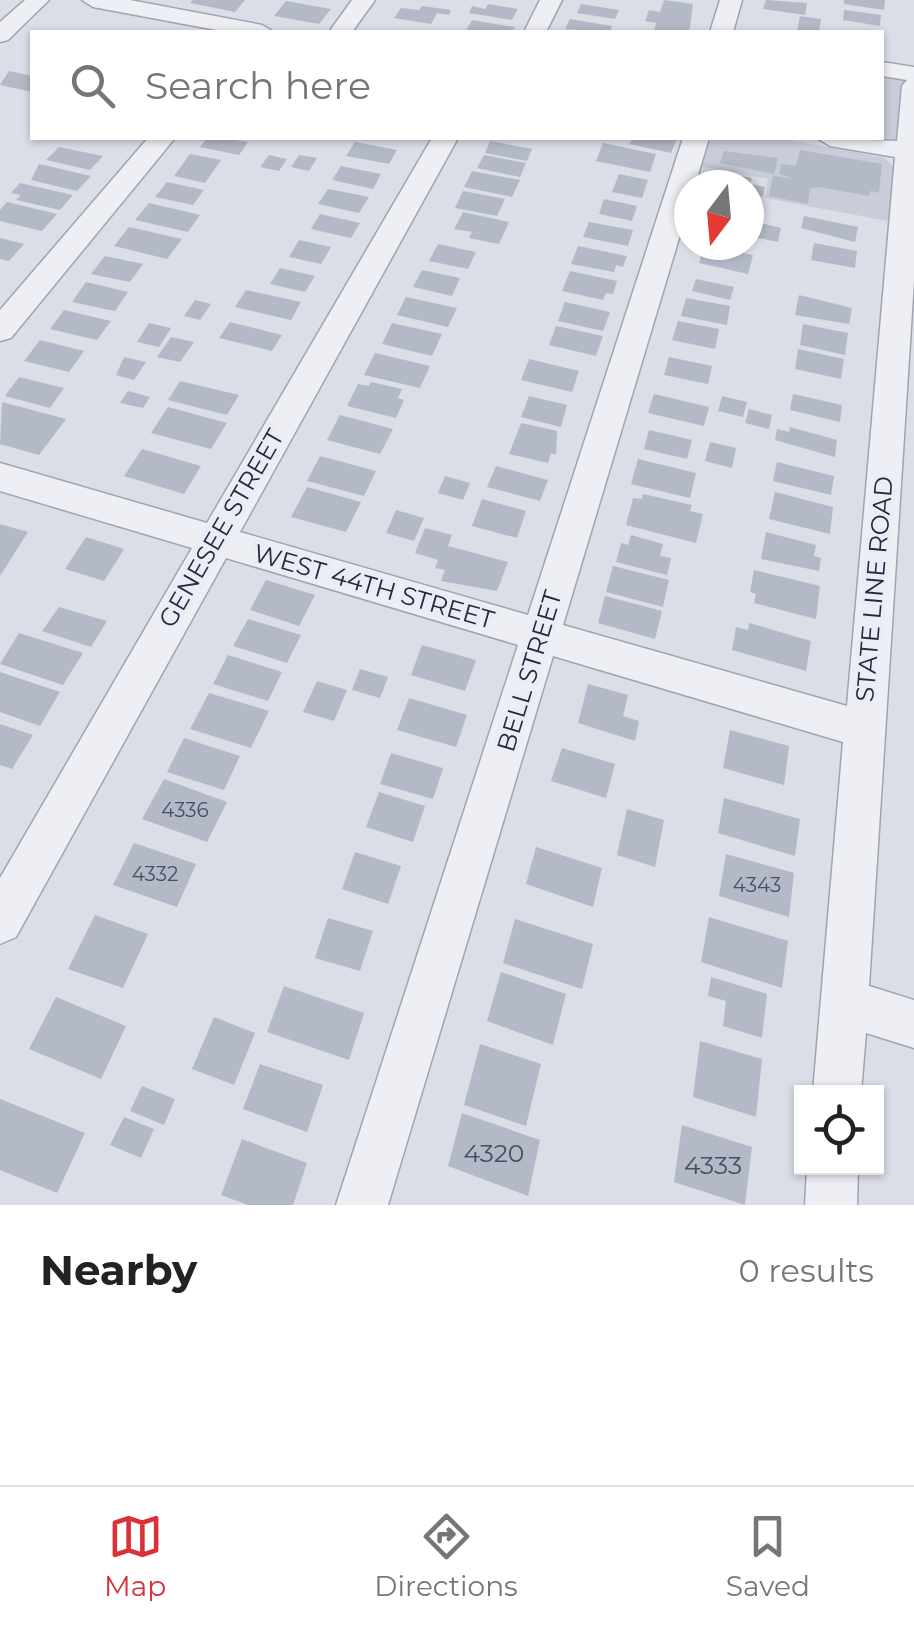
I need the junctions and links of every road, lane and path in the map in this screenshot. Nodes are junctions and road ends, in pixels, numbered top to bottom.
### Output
1 (38, 0) edge
2 (93, 0) edge
3 (364, 0) edge
4 (551, 0) edge
5 (732, 0) edge
6 (153, 5) edge
7 (247, 30) edge
8 (342, 30) edge
9 (536, 30) edge
10 (723, 30) edge
11 (0, 36) edge
12 (884, 69) edge
13 (914, 74) edge
14 (914, 86) edge
15 (160, 140) edge
16 (445, 140) edge
17 (695, 140) edge
18 (842, 140) edge
19 (912, 152) edge
20 (0, 330) edge
21 (0, 477) edge
22 (214, 539) junction
23 (541, 634) junction
24 (862, 729) junction
25 (0, 921) edge
26 (843, 1002) junction
27 (914, 1024) edge
28 (837, 1085) edge
29 (833, 1175) edge
30 (362, 1205) edge
31 (831, 1205) edge

1 - 11 street
2 - 6 street
3 - 8 street
4 - 9 street
5 - 10 street
6 - 7 street
12 - 13 street
14 - 19 street, STATE LINE ROAD
15 - 20 street
16 - 22 street, GENESEE STREET
17 - 23 street, BELL STREET
18 - 19 street
19 - 24 street, STATE LINE ROAD
21 - 22 street, WEST 44TH STREET
22 - 23 street, WEST 44TH STREET
22 - 25 street, GENESEE STREET
23 - 24 street, WEST 44TH STREET
23 - 30 street, BELL STREET
24 - 26 street, STATE LINE ROAD
26 - 27 street
26 - 28 street, STATE LINE ROAD
29 - 31 street

